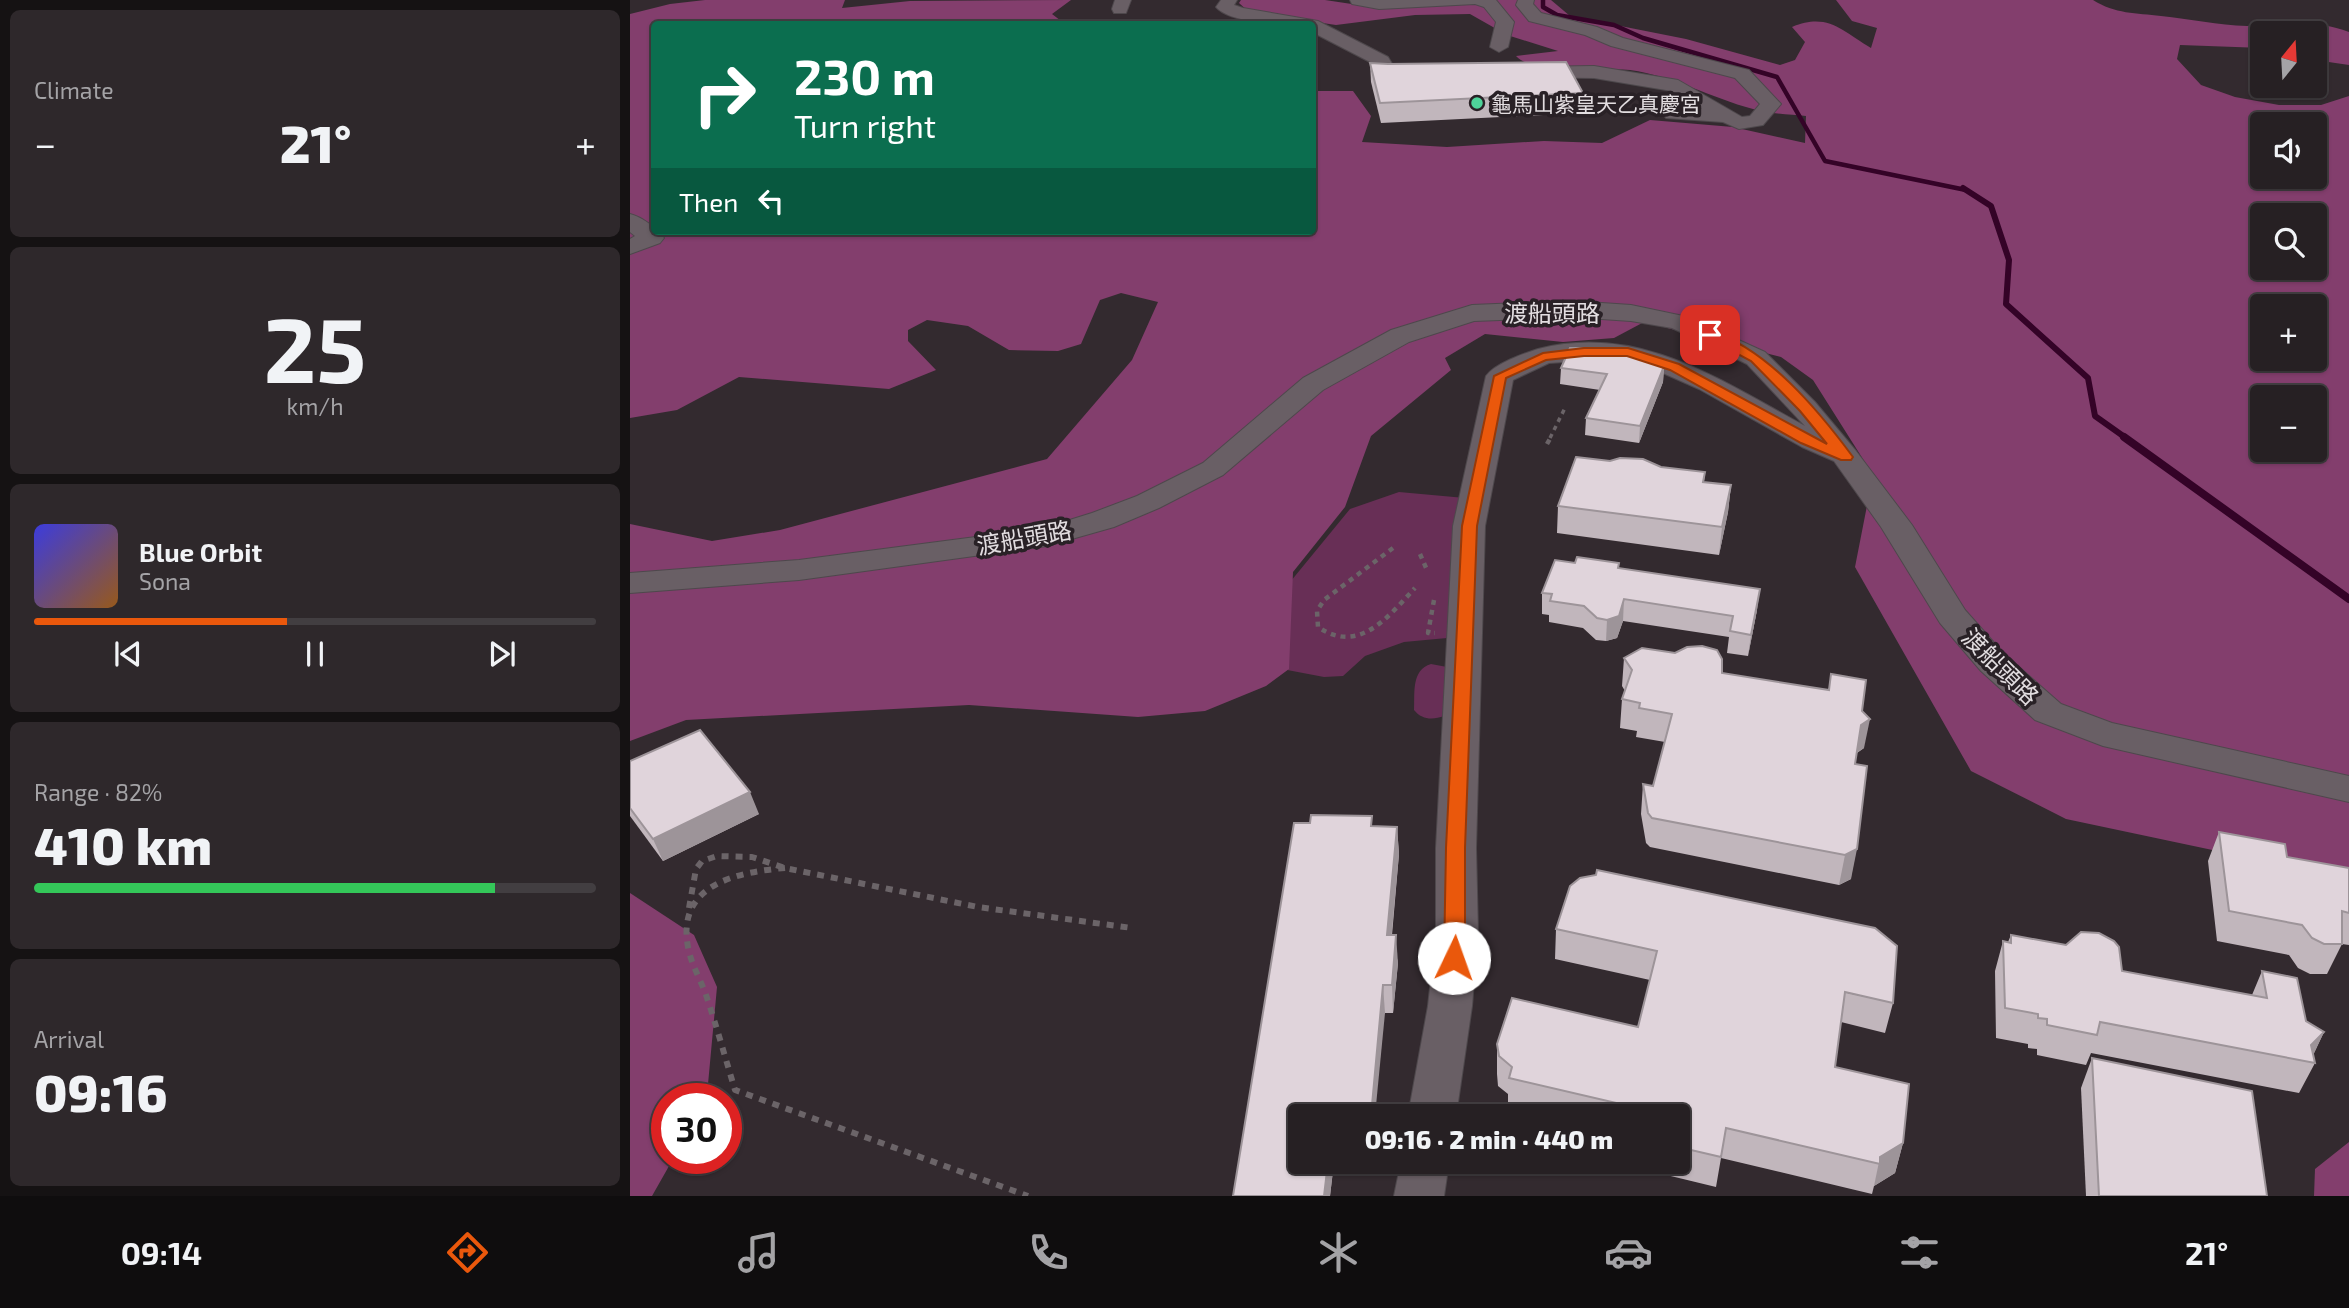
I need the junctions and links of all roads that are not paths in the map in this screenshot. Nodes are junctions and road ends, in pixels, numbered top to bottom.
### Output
1 (1229, 0) edge
2 (1358, 0) edge
3 (1469, 0) edge
4 (1480, 0) edge
5 (1526, 0) edge
6 (1287, 21) edge
7 (1316, 28) edge
8 (1499, 47) dead end
9 (1512, 73) edge
10 (1443, 74) edge
11 (1672, 114) dead end
12 (1728, 116) junction
13 (630, 221) edge
14 (630, 247) edge
15 (1846, 457) junction
16 (630, 583) edge
17 (2349, 789) edge
18 (1434, 1104) edge
19 (1422, 1174) edge
20 (1419, 1196) edge

1 - 6 street
2 - 3 street
4 - 8 street
5 - 12 street
7 - 10 street
9 - 12 street
11 - 12 street
13 - 14 street
15 - 16 street, 渡船頭路
15 - 17 street, 渡船頭路
15 - 18 street
19 - 20 street

